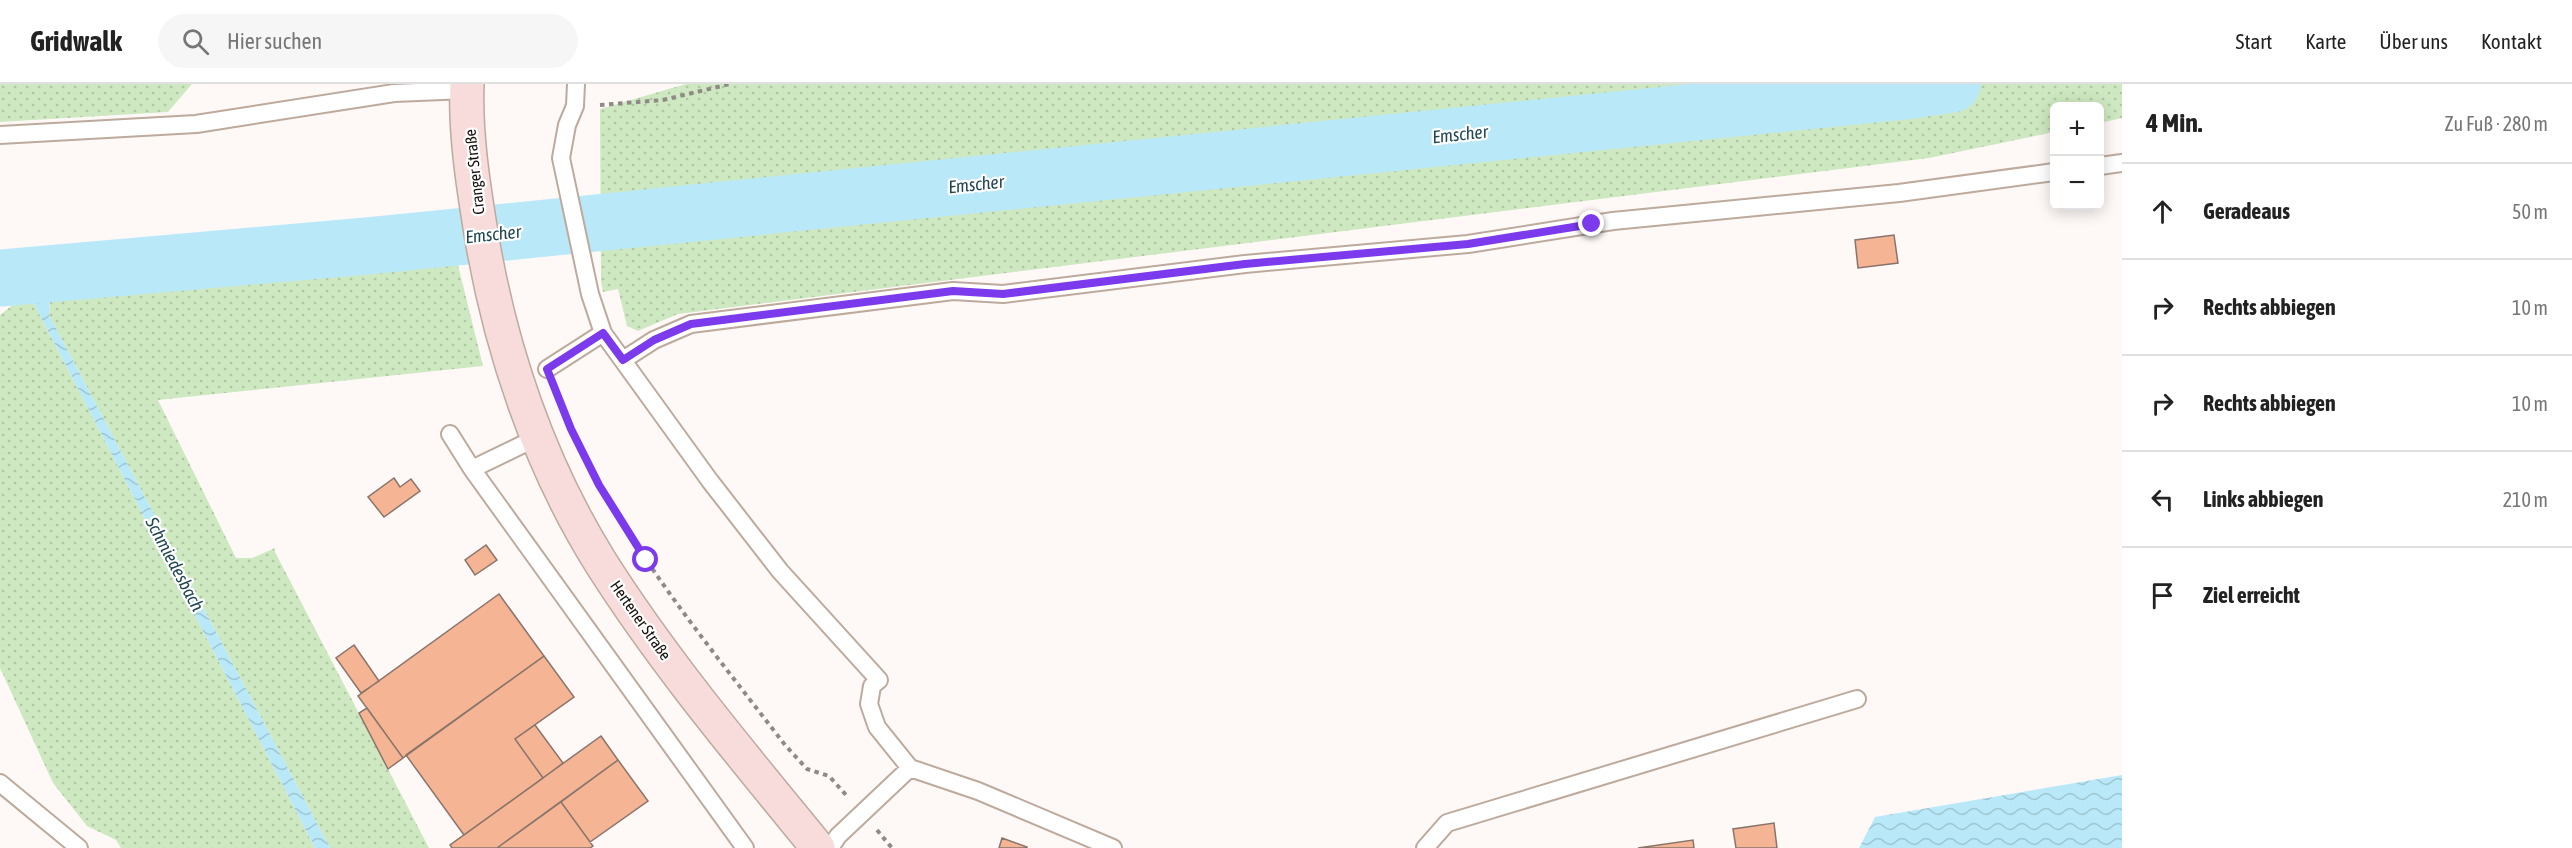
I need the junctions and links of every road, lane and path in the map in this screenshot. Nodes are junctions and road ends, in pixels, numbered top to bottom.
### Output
1 (576, 84) edge
2 (730, 84) edge
3 (467, 87) edge
4 (575, 106) junction
5 (0, 135) edge
6 (2122, 163) edge
7 (2104, 165) edge
8 (2050, 173) edge
9 (603, 333) junction
10 (623, 360) junction
11 (511, 364) joint
12 (547, 369) dead end
13 (450, 434) dead end
14 (538, 437) junction
15 (580, 448) dead end
16 (472, 469) junction
17 (1857, 699) dead end
18 (910, 768) junction
19 (0, 783) edge
20 (862, 813) junction
21 (79, 848) edge
22 (745, 848) edge
23 (818, 848) edge
24 (830, 848) edge
25 (1113, 848) edge
26 (1425, 848) edge

1 - 4 lane
2 - 4 path
3 - 5 lane
3 - 11 main road, Cranger Straße
4 - 9 lane
6 - 7 lane
8 - 10 lane
9 - 10 lane
9 - 12 lane
10 - 18 lane
11 - 14 main road, Hertener Straße
13 - 16 lane
14 - 16 lane
14 - 23 main road, Hertener Straße
15 - 20 path
16 - 22 lane
17 - 26 lane
18 - 20 lane
18 - 25 lane
19 - 21 lane
20 - 24 lane

